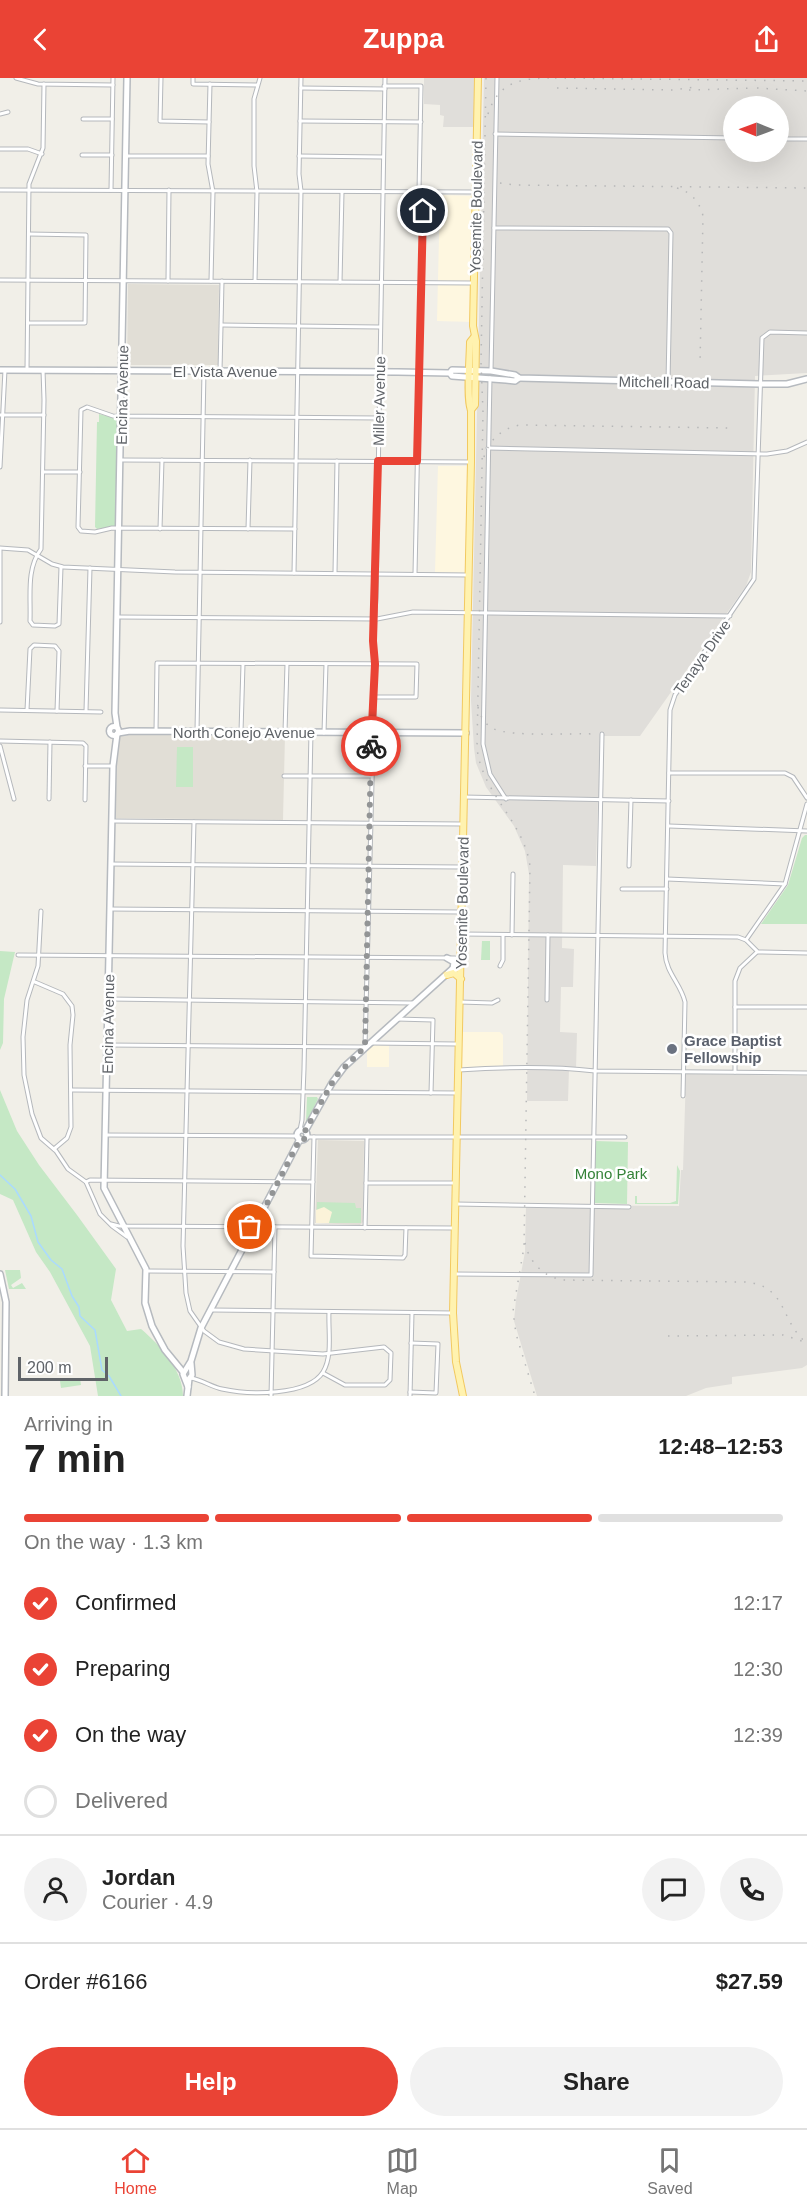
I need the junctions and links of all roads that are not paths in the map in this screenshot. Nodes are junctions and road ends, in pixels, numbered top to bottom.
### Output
1 (16, 78) edge
2 (113, 78) edge
3 (127, 78) edge
4 (161, 78) edge
5 (193, 78) edge
6 (225, 78) edge
7 (260, 78) edge
8 (301, 78) edge
9 (385, 78) edge
10 (478, 78) edge
11 (497, 78) edge
12 (44, 84) junction
13 (210, 84) junction
14 (225, 84) junction
15 (113, 85) junction
16 (257, 85) junction
17 (385, 87) junction
18 (301, 88) junction
19 (8, 112) dead end
20 (0, 114) edge
21 (82, 119) dead end
22 (112, 119) junction
23 (300, 121) junction
24 (209, 122) junction
25 (384, 122) junction
26 (421, 122) junction
27 (495, 134) junction
28 (723, 138) edge
29 (789, 139) edge
30 (807, 139) edge
31 (0, 149) edge
32 (42, 154) junction
33 (82, 155) dead end
34 (111, 155) junction
35 (125, 156) junction
36 (208, 156) junction
37 (299, 156) junction
38 (383, 157) junction
39 (0, 190) edge
40 (29, 190) junction
41 (111, 190) junction
42 (125, 190) junction
43 (169, 190) junction
44 (301, 191) junction
45 (213, 192) junction
46 (257, 192) junction
47 (342, 192) junction
48 (383, 192) junction
49 (421, 192) junction
50 (476, 192) junction
51 (494, 228) junction
52 (29, 234) junction
53 (0, 280) edge
54 (29, 280) junction
55 (123, 280) junction
56 (86, 281) junction
57 (168, 281) junction
58 (211, 281) junction
59 (222, 281) junction
60 (255, 282) junction
61 (300, 282) junction
62 (340, 282) junction
63 (381, 282) junction
64 (420, 283) junction
65 (474, 283) junction
66 (28, 323) junction
67 (222, 325) junction
68 (299, 326) junction
69 (380, 327) junction
70 (807, 333) edge
71 (2, 370) edge
72 (27, 370) junction
73 (43, 370) junction
74 (122, 370) junction
75 (204, 371) junction
76 (220, 371) junction
77 (297, 371) junction
78 (491, 371) junction
79 (379, 372) junction
80 (418, 372) junction
81 (473, 373) junction
82 (490, 378) junction
83 (519, 378) junction
84 (807, 379) edge
85 (668, 382) junction
86 (759, 384) junction
87 (2, 415) edge
88 (44, 415) junction
89 (121, 416) junction
90 (203, 418) junction
91 (379, 418) junction
92 (297, 419) junction
93 (807, 442) edge
94 (489, 448) junction
95 (757, 453) junction
96 (121, 460) junction
97 (162, 460) junction
98 (204, 460) junction
99 (250, 460) junction
100 (296, 461) junction
101 (337, 461) junction
102 (378, 461) junction
103 (417, 461) junction
104 (471, 462) junction
105 (0, 467) edge
106 (43, 472) junction
107 (80, 472) junction
108 (119, 528) junction
109 (160, 528) junction
110 (202, 529) junction
111 (249, 529) junction
112 (295, 529) junction
113 (0, 548) edge
114 (37, 554) junction
115 (61, 567) junction
116 (90, 568) junction
117 (118, 568) junction
118 (201, 572) junction
119 (294, 573) junction
120 (335, 573) junction
121 (376, 574) junction
122 (415, 574) junction
123 (468, 575) junction
124 (468, 612) junction
125 (485, 612) junction
126 (730, 616) junction
127 (117, 617) junction
128 (200, 618) junction
129 (374, 619) junction
130 (0, 622) edge
131 (198, 663) junction
132 (243, 664) junction
133 (287, 664) junction
134 (326, 664) junction
135 (375, 664) junction
136 (374, 697) junction
137 (0, 710) edge
138 (27, 710) junction
139 (57, 711) junction
140 (86, 711) junction
141 (100, 712) dead end
142 (116, 731) junction
143 (156, 731) junction
144 (196, 732) junction
145 (241, 732) junction
146 (285, 732) junction
147 (311, 732) junction
148 (324, 732) junction
149 (372, 733) junction
150 (465, 734) junction
151 (602, 734) dead end
152 (50, 742) junction
153 (0, 743) edge
154 (86, 766) junction
155 (114, 766) junction
156 (669, 772) junction
157 (284, 776) dead end
158 (310, 776) junction
159 (370, 776) junction
160 (464, 797) junction
161 (807, 798) edge
162 (14, 799) dead end
163 (49, 799) dead end
164 (506, 799) junction
165 (600, 799) junction
166 (85, 800) dead end
167 (631, 800) junction
168 (669, 801) junction
169 (807, 804) edge
170 (112, 821) junction
171 (194, 822) junction
172 (309, 822) junction
173 (370, 823) junction
174 (463, 824) junction
175 (669, 826) junction
176 (801, 830) junction
177 (807, 831) edge
178 (111, 864) junction
179 (193, 865) junction
180 (308, 866) junction
181 (629, 866) dead end
182 (369, 867) junction
183 (463, 867) junction
184 (513, 874) dead end
185 (667, 879) junction
186 (785, 884) junction
187 (622, 889) dead end
188 (667, 889) junction
189 (111, 909) junction
190 (192, 910) junction
191 (41, 911) dead end
192 (307, 911) junction
193 (368, 911) junction
194 (462, 912) junction
195 (462, 934) junction
196 (548, 934) junction
197 (503, 935) junction
198 (512, 935) junction
199 (598, 935) junction
200 (666, 935) junction
201 (746, 940) junction
202 (757, 952) junction
203 (807, 953) edge
204 (18, 955) dead end
205 (40, 955) junction
206 (110, 955) junction
207 (191, 955) junction
208 (306, 956) junction
209 (367, 957) junction
210 (447, 958) junction
211 (461, 961) junction
212 (500, 966) dead end
213 (453, 969) junction
214 (447, 975) junction
215 (461, 979) junction
216 (34, 982) junction
217 (108, 999) junction
218 (190, 1000) junction
219 (498, 1000) dead end
220 (547, 1000) dead end
221 (305, 1001) junction
222 (366, 1002) junction
223 (460, 1002) junction
224 (414, 1003) junction
225 (735, 1007) junction
226 (807, 1007) edge
227 (397, 1019) junction
228 (433, 1044) junction
229 (459, 1044) junction
230 (108, 1045) junction
231 (189, 1045) junction
232 (367, 1045) junction
233 (304, 1046) junction
234 (459, 1070) junction
235 (595, 1071) junction
236 (684, 1072) junction
237 (735, 1072) junction
238 (807, 1073) edge
239 (72, 1090) junction
240 (107, 1091) junction
241 (188, 1091) junction
242 (303, 1093) junction
243 (326, 1093) junction
244 (431, 1093) junction
245 (458, 1093) junction
246 (683, 1096) dead end
247 (105, 1135) junction
248 (302, 1135) junction
249 (187, 1136) junction
250 (314, 1137) junction
251 (594, 1137) junction
252 (625, 1137) dead end
253 (367, 1138) junction
254 (457, 1138) junction
255 (54, 1149) junction
256 (105, 1181) junction
257 (185, 1181) junction
258 (86, 1182) junction
259 (279, 1182) junction
260 (313, 1182) junction
261 (366, 1183) junction
262 (456, 1184) junction
263 (456, 1204) junction
264 (592, 1207) junction
265 (629, 1207) dead end
266 (111, 1224) junction
267 (123, 1226) junction
268 (184, 1226) junction
269 (255, 1227) junction
270 (275, 1227) junction
271 (311, 1227) junction
272 (365, 1228) junction
273 (406, 1228) junction
274 (456, 1228) junction
275 (130, 1239) junction
276 (185, 1270) junction
277 (146, 1271) junction
278 (232, 1271) junction
279 (274, 1272) junction
280 (0, 1274) edge
281 (455, 1274) junction
282 (211, 1310) junction
283 (273, 1311) junction
284 (329, 1312) junction
285 (412, 1313) junction
286 (453, 1313) junction
287 (201, 1328) junction
288 (411, 1343) junction
289 (272, 1352) junction
290 (328, 1353) junction
291 (323, 1373) junction
292 (188, 1374) junction
293 (271, 1394) edge
294 (410, 1394) edge
295 (5, 1396) edge
296 (187, 1396) edge
297 (463, 1396) edge

1 - 12 street
2 - 15 street
3 - 35 street, Encina Avenue
4 - 24 street
5 - 13 street
6 - 14 street
7 - 16 street
8 - 18 street
9 - 17 street, Miller Avenue
10 - 50 main road, Yosemite Boulevard
11 - 27 street
12 - 15 street
12 - 32 street
13 - 14 street
13 - 24 street
14 - 16 street
15 - 22 street
16 - 46 street
17 - 18 street
17 - 25 street, Miller Avenue
17 - 26 street
18 - 23 street
19 - 20 street
21 - 22 street
22 - 34 street
23 - 25 street
23 - 37 street
24 - 36 street
25 - 26 street
25 - 38 street, Miller Avenue
26 - 49 street
27 - 28 street
27 - 51 street
29 - 30 street
31 - 32 street
32 - 40 street
33 - 34 street
34 - 41 street
35 - 36 street
35 - 42 street, Encina Avenue
36 - 45 street
37 - 38 street
37 - 44 street
38 - 48 street, Miller Avenue
39 - 40 street
40 - 41 street
40 - 52 street
41 - 42 street
42 - 43 street
42 - 55 street, Encina Avenue
43 - 45 street
43 - 57 street
44 - 46 street
44 - 47 street
44 - 61 street
45 - 46 street
45 - 58 street
46 - 60 street
47 - 48 street
47 - 62 street
48 - 49 street
48 - 63 street, Miller Avenue
49 - 50 street
49 - 64 street
50 - 65 main road, Yosemite Boulevard
51 - 78 street
51 - 85 street
52 - 54 street
52 - 56 street
53 - 54 street
54 - 56 street
54 - 66 street
55 - 56 street
55 - 57 street
55 - 74 street, Encina Avenue
56 - 66 street
57 - 58 street
58 - 59 street
59 - 60 street
59 - 67 street
60 - 61 street
61 - 62 street
61 - 68 street
62 - 63 street
63 - 64 street
63 - 69 street, Miller Avenue
64 - 65 street
64 - 80 street
65 - 81 main road, Yosemite Boulevard
66 - 72 street
67 - 68 street
67 - 76 street
68 - 69 street
68 - 77 street
69 - 79 street, Miller Avenue
70 - 86 street, Tenaya Drive
71 - 72 street, El Vista Avenue
71 - 87 street
72 - 73 street, El Vista Avenue
73 - 74 street, El Vista Avenue
73 - 88 street
74 - 75 street, El Vista Avenue
74 - 89 street, Encina Avenue
75 - 76 street, El Vista Avenue
75 - 90 street
76 - 77 street, El Vista Avenue
77 - 79 street, El Vista Avenue
77 - 92 street
78 - 81 street, Mitchell Road
78 - 83 street, Mitchell Road
79 - 80 street, El Vista Avenue
79 - 91 street, Miller Avenue
80 - 81 street, El Vista Avenue
80 - 103 street
81 - 82 street, Mitchell Road
81 - 104 main road, Yosemite Boulevard
82 - 83 street, Mitchell Road
82 - 94 street
83 - 85 street, Mitchell Road
84 - 86 street, Mitchell Road
85 - 86 street, Mitchell Road
86 - 95 street, Tenaya Drive
87 - 88 street
87 - 105 street
88 - 106 street
89 - 90 street
89 - 96 street, Encina Avenue
89 - 107 street
90 - 92 street
90 - 98 street
91 - 92 street
91 - 102 street, Miller Avenue
92 - 100 street
93 - 95 street
94 - 95 street
94 - 125 street
95 - 126 street, Tenaya Drive
96 - 97 street
96 - 108 street, Encina Avenue
97 - 98 street
97 - 109 street
98 - 99 street
98 - 110 street
99 - 100 street
99 - 111 street
100 - 101 street
100 - 112 street
101 - 102 street
101 - 120 street
102 - 103 street
102 - 121 street, Miller Avenue
103 - 104 street
103 - 122 street
104 - 123 main road, Yosemite Boulevard
106 - 107 street
106 - 114 street
107 - 108 street
108 - 109 street
108 - 117 street, Encina Avenue
109 - 110 street
110 - 111 street
110 - 118 street
111 - 112 street
112 - 119 street
113 - 114 street
113 - 130 street
114 - 115 street
114 - 115 street
115 - 116 street
116 - 117 street
116 - 140 street
117 - 118 street
117 - 127 street, Encina Avenue
118 - 119 street
118 - 128 street
119 - 120 street
120 - 121 street
121 - 122 street
121 - 129 street, Miller Avenue
122 - 123 street
123 - 124 main road, Yosemite Boulevard
124 - 125 street
124 - 129 street
124 - 150 main road, Yosemite Boulevard
125 - 126 street
125 - 164 street
126 - 156 street, Tenaya Drive
127 - 128 street
127 - 142 street, Encina Avenue
128 - 129 street
128 - 131 street
129 - 135 street, Miller Avenue
131 - 132 street
131 - 143 street
131 - 144 street
132 - 133 street
132 - 145 street
133 - 134 street
133 - 146 street
134 - 135 street
134 - 148 street
135 - 136 street, Miller Avenue
135 - 136 street
136 - 149 street, Miller Avenue
137 - 138 street
138 - 139 street
138 - 139 street
139 - 140 street
140 - 141 street
142 - 143 street, North Conejo Avenue
142 - 155 street, Encina Avenue
143 - 144 street, North Conejo Avenue
144 - 145 street, North Conejo Avenue
145 - 146 street, North Conejo Avenue
146 - 147 street, North Conejo Avenue
147 - 148 street, North Conejo Avenue
147 - 158 street
148 - 149 street, North Conejo Avenue
149 - 150 street, North Conejo Avenue
149 - 159 street, Miller Avenue
150 - 160 main road, Yosemite Boulevard
151 - 165 street
152 - 153 street
152 - 154 street
152 - 163 street
153 - 162 street
154 - 155 street
154 - 166 street
155 - 170 street, Encina Avenue
156 - 161 street
156 - 168 street, Tenaya Drive
157 - 158 street
158 - 159 street
158 - 172 street
159 - 173 street, Miller Avenue
160 - 164 street
160 - 174 main road, Yosemite Boulevard
164 - 165 street
165 - 167 street
165 - 199 street
167 - 168 street
167 - 181 street
168 - 175 street, Tenaya Drive
169 - 176 street
170 - 171 street
170 - 178 street, Encina Avenue
171 - 172 street
171 - 179 street
172 - 173 street
172 - 180 street
173 - 174 street
173 - 182 street, Miller Avenue
174 - 183 main road, Yosemite Boulevard
175 - 176 street
175 - 185 street, Tenaya Drive
176 - 177 street
176 - 186 street
178 - 179 street
178 - 189 street, Encina Avenue
179 - 180 street
179 - 190 street
180 - 182 street
180 - 192 street
182 - 183 street
182 - 193 street, Miller Avenue
183 - 194 main road, Yosemite Boulevard
184 - 198 street
185 - 186 street
185 - 188 street, Tenaya Drive
186 - 201 street
187 - 188 street
188 - 200 street, Tenaya Drive
189 - 190 street
189 - 206 street, Encina Avenue
190 - 192 street
190 - 207 street
191 - 205 street
192 - 193 street
192 - 208 street
193 - 194 street
193 - 209 street, Miller Avenue
194 - 195 main road, Yosemite Boulevard
195 - 197 street
195 - 211 main road, Yosemite Boulevard
196 - 198 street
196 - 199 street
196 - 220 street
197 - 198 street
197 - 212 street
199 - 200 street
199 - 235 street
200 - 201 street
200 - 236 street, Tenaya Drive
201 - 202 street
202 - 203 street
202 - 225 street
204 - 205 street
205 - 206 street
205 - 216 street
206 - 207 street
206 - 217 street, Encina Avenue
207 - 208 street
207 - 218 street
208 - 209 street
208 - 221 street
209 - 210 street
209 - 222 street, Miller Avenue
210 - 211 street
210 - 213 street
211 - 213 street
211 - 215 main road, Yosemite Boulevard
213 - 214 street
214 - 215 main road
214 - 224 street
215 - 223 main road, Yosemite Boulevard
216 - 239 street
216 - 255 street
217 - 218 street
217 - 230 street, Encina Avenue
218 - 221 street
218 - 231 street
219 - 223 street
221 - 222 street
221 - 233 street
222 - 224 street
222 - 232 street, Miller Avenue
223 - 229 main road, Yosemite Boulevard
224 - 227 street
225 - 226 street
225 - 237 street
227 - 228 street
227 - 232 street
228 - 229 street
228 - 232 street
228 - 244 street
229 - 234 main road, Yosemite Boulevard
230 - 231 street
230 - 240 street, Encina Avenue
231 - 233 street
231 - 241 street
232 - 233 street
232 - 243 street
233 - 242 street
234 - 235 street
234 - 245 main road, Yosemite Boulevard
235 - 236 street
235 - 251 street
236 - 237 street
236 - 246 street, Tenaya Drive
237 - 238 street
239 - 240 street
239 - 255 street
240 - 241 street
240 - 247 street, Encina Avenue
241 - 242 street
241 - 249 street
242 - 243 street
242 - 248 street
243 - 244 street
243 - 248 street
244 - 245 street
245 - 254 main road, Yosemite Boulevard
247 - 249 street
247 - 256 street, Encina Avenue
248 - 249 street
248 - 250 street
248 - 259 street
249 - 257 street
250 - 253 street
250 - 260 street
251 - 252 street
251 - 254 street
251 - 264 street
253 - 254 street
253 - 261 street
254 - 262 main road, Yosemite Boulevard
255 - 258 street
256 - 257 street
256 - 258 street
256 - 267 street, Encina Avenue
257 - 259 street
257 - 268 street
258 - 266 street
259 - 260 street
259 - 269 street
260 - 271 street
261 - 262 street
261 - 272 street
262 - 263 main road, Yosemite Boulevard
263 - 264 street
263 - 274 main road, Yosemite Boulevard
264 - 265 street
264 - 281 street
266 - 267 street
266 - 275 street
267 - 268 street
267 - 275 street, Encina Avenue
268 - 269 street
268 - 276 street
269 - 270 street
269 - 278 street
270 - 271 street
270 - 279 street
271 - 272 street
271 - 273 street
272 - 273 street
273 - 274 street
274 - 281 main road, Yosemite Boulevard
275 - 277 street, Encina Avenue
276 - 277 street
276 - 278 street
276 - 287 street
277 - 292 street
278 - 279 street
278 - 282 street
279 - 283 street
280 - 295 street
281 - 286 main road, Yosemite Boulevard
282 - 283 street
282 - 287 street
283 - 284 street
283 - 289 street
284 - 285 street
284 - 290 street
285 - 286 street
285 - 288 street
286 - 297 main road, Yosemite Boulevard
287 - 289 street
287 - 292 street
288 - 294 street
288 - 294 street
289 - 290 street
289 - 293 street
290 - 291 street
290 - 291 street
291 - 293 street
292 - 293 street
292 - 296 street

